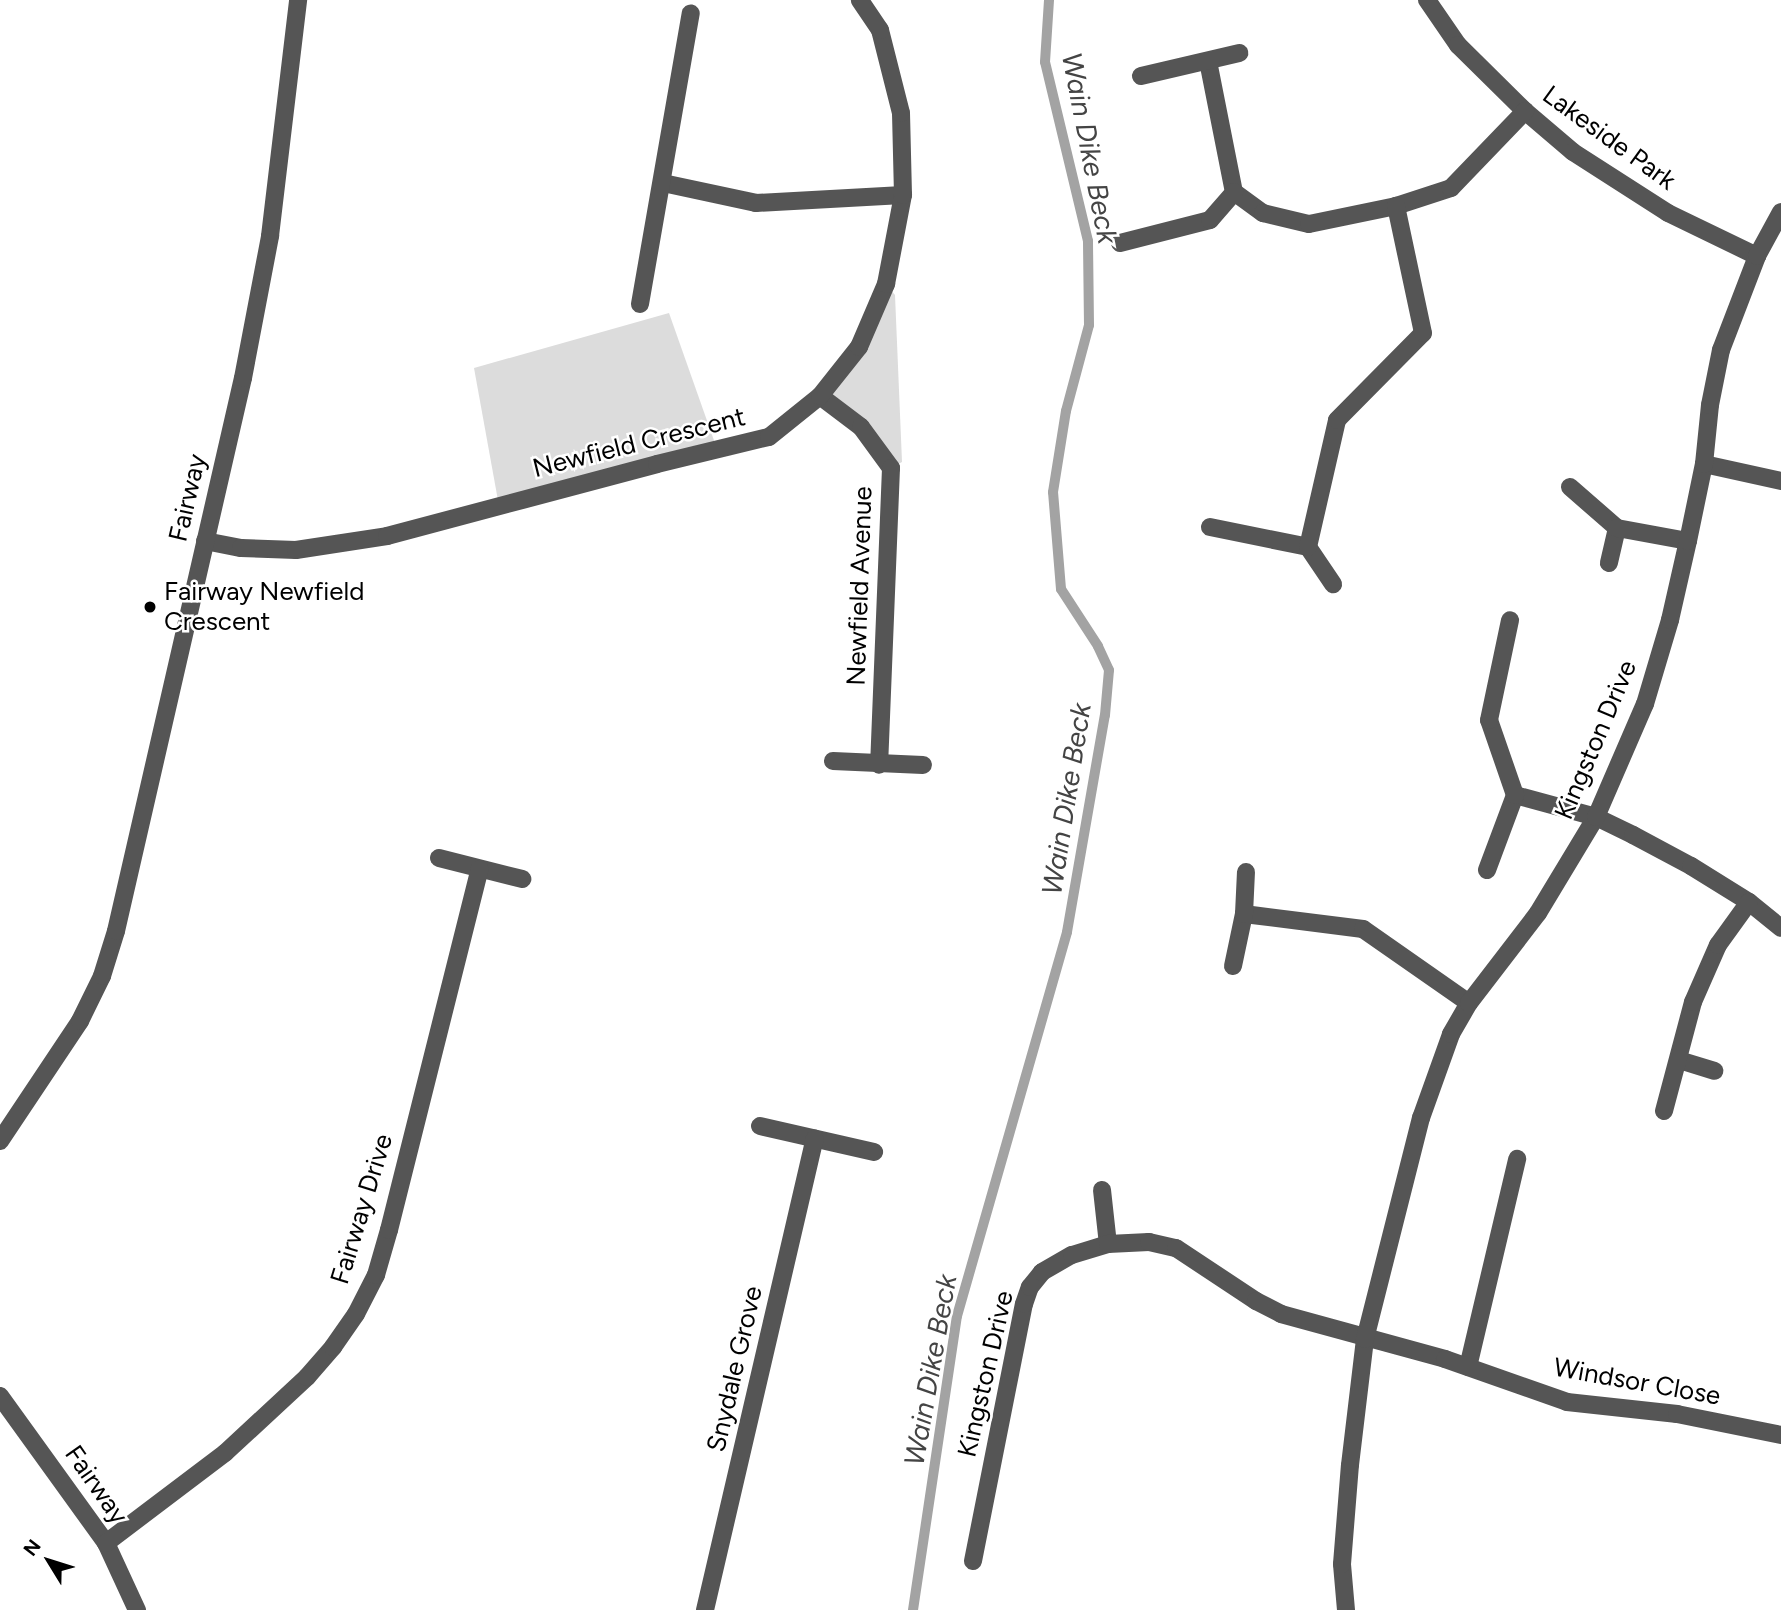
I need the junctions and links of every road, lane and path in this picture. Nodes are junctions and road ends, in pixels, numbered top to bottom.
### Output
1 (298, 0) edge
2 (860, 0) edge
3 (1427, 0) edge
4 (691, 13) dead end
5 (1239, 53) dead end
6 (1208, 61) junction
7 (1141, 76) dead end
8 (1525, 111) junction
9 (663, 183) junction
10 (1234, 192) junction
11 (903, 195) junction
12 (1396, 206) junction
13 (1781, 212) edge
14 (1120, 243) dead end
15 (1757, 256) junction
16 (640, 304) dead end
17 (820, 396) junction
18 (1704, 464) junction
19 (1781, 481) edge
20 (1570, 487) dead end
21 (1210, 527) dead end
22 (1616, 528) junction
23 (205, 541) junction
24 (1688, 541) junction
25 (1308, 547) junction
26 (1609, 563) dead end
27 (1333, 584) dead end
28 (1510, 621) dead end
29 (833, 761) dead end
30 (879, 765) junction
31 (923, 765) dead end
32 (1515, 795) junction
33 (1596, 817) junction
34 (439, 858) dead end
35 (480, 869) junction
36 (1487, 870) dead end
37 (1246, 872) dead end
38 (522, 879) dead end
39 (1749, 902) junction
40 (1244, 914) junction
41 (1781, 928) edge
42 (1233, 966) dead end
43 (1469, 1003) junction
44 (1679, 1060) junction
45 (1714, 1071) dead end
46 (1664, 1111) dead end
47 (760, 1126) dead end
48 (816, 1139) junction
49 (0, 1141) edge
50 (874, 1152) dead end
51 (1517, 1159) dead end
52 (1102, 1189) dead end
53 (1108, 1244) junction
54 (1365, 1339) junction
55 (1468, 1367) junction
56 (0, 1396) edge
57 (1781, 1435) edge
58 (106, 1543) junction
59 (973, 1561) dead end
60 (138, 1610) edge
61 (705, 1610) edge
62 (1346, 1610) edge

1 - 23 street, Fairway
2 - 11 street, Newfield Crescent
3 - 8 street, Lakeside Park
4 - 9 street
5 - 6 street
6 - 7 street
6 - 10 street
8 - 12 street
8 - 15 street, Lakeside Park
9 - 11 street
9 - 16 street
10 - 12 street
10 - 14 street
11 - 17 street, Newfield Crescent
12 - 25 street
13 - 15 street, Kingston Drive
15 - 18 street, Kingston Drive
17 - 23 street, Newfield Crescent
17 - 30 street, Newfield Avenue
18 - 19 street
18 - 24 street, Kingston Drive
20 - 22 street
21 - 25 street
22 - 24 street
22 - 26 street
23 - 49 street, Fairway
24 - 33 street, Kingston Drive
25 - 27 street
28 - 32 street
29 - 30 street
30 - 31 street
32 - 33 street
32 - 36 street
33 - 39 street
33 - 43 street, Kingston Drive
34 - 35 street
35 - 38 street
35 - 58 street, Fairway Drive
37 - 40 street
39 - 41 street
39 - 44 street
40 - 42 street
40 - 43 street
43 - 54 street, Kingston Drive
44 - 45 street
44 - 46 street
47 - 48 street
48 - 50 street
48 - 61 street, Snydale Grove
51 - 55 street
52 - 53 street
53 - 54 street, Kingston Drive
53 - 59 street, Kingston Drive
54 - 55 street, Windsor Close
54 - 62 street, Kingston Drive
55 - 57 street, Windsor Close
56 - 58 street, Fairway
58 - 60 street, Fairway

